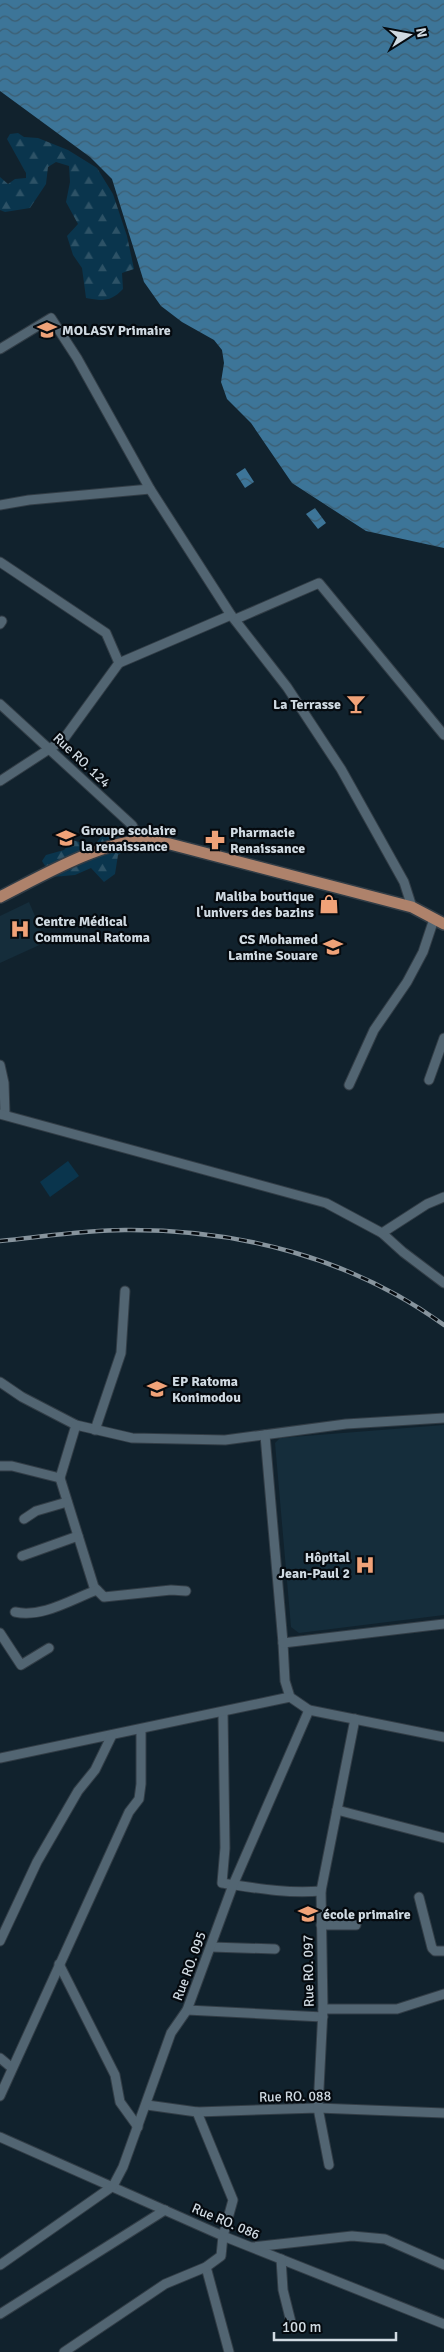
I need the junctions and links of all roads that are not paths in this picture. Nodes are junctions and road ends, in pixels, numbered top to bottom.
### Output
1 (0, 349) edge
2 (150, 489) junction
3 (0, 505) edge
4 (0, 562) edge
5 (233, 617) junction
6 (119, 663) junction
7 (0, 704) edge
8 (444, 735) edge
9 (51, 749) junction
10 (0, 781) edge
11 (141, 840) junction
12 (0, 897) edge
13 (412, 907) junction
14 (439, 921) edge
15 (444, 1038) edge
16 (0, 1065) edge
17 (429, 1080) dead end
18 (349, 1085) dead end
19 (3, 1114) edge
20 (444, 1197) edge
21 (382, 1233) junction
22 (444, 1283) edge
23 (125, 1291) dead end
24 (0, 1382) edge
25 (444, 1418) edge
26 (76, 1425) junction
27 (95, 1430) junction
28 (265, 1435) junction
29 (0, 1466) edge
30 (60, 1478) junction
31 (68, 1502) junction
32 (24, 1519) dead end
33 (78, 1536) junction
34 (22, 1556) dead end
35 (97, 1590) junction
36 (186, 1592) dead end
37 (15, 1612) dead end
38 (444, 1624) edge
39 (0, 1633) edge
40 (283, 1642) junction
41 (49, 1648) dead end
42 (290, 1697) junction
43 (309, 1710) junction
44 (223, 1712) junction
45 (355, 1719) junction
46 (140, 1729) junction
47 (112, 1735) junction
48 (444, 1737) edge
49 (0, 1758) edge
50 (337, 1810) junction
51 (444, 1838) edge
52 (233, 1885) junction
53 (321, 1891) junction
54 (419, 1897) dead end
55 (321, 1925) junction
56 (356, 1925) dead end
57 (0, 1941) edge
58 (211, 1947) junction
59 (275, 1948) dead end
60 (444, 1951) edge
61 (59, 1964) junction
62 (444, 1994) edge
63 (187, 2010) junction
64 (323, 2013) junction
65 (0, 2058) edge
66 (12, 2068) junction
67 (0, 2096) edge
68 (147, 2105) junction
69 (318, 2108) junction
70 (197, 2112) junction
71 (444, 2113) edge
72 (138, 2127) junction
73 (1, 2138) edge
74 (329, 2165) dead end
75 (113, 2186) junction
76 (165, 2210) junction
77 (223, 2236) junction
78 (251, 2247) junction
79 (282, 2259) junction
80 (0, 2265) edge
81 (444, 2265) edge
82 (206, 2267) junction
83 (0, 2314) edge
84 (444, 2324) edge
85 (292, 2326) dead end
86 (64, 2352) edge
87 (229, 2352) edge

1 - 2 street
2 - 3 street
2 - 5 street
4 - 6 street
5 - 6 street
5 - 8 street
5 - 13 street
6 - 9 street
7 - 9 street, Rue RO. 124
9 - 10 street
9 - 11 street, Rue RO. 124
11 - 12 main road
11 - 13 main road
13 - 14 main road
14 - 18 street
15 - 17 street
16 - 19 street
19 - 21 street
20 - 21 street
21 - 22 street
23 - 27 street
24 - 26 street
25 - 28 street
26 - 27 street
26 - 30 street
27 - 28 street
28 - 40 street
29 - 30 street
30 - 31 street
31 - 32 street
31 - 33 street
33 - 34 street
33 - 35 street
35 - 36 street
35 - 37 street
38 - 40 street
39 - 41 street
40 - 42 street
42 - 43 street
42 - 44 street
43 - 45 street
43 - 52 street, Rue RO. 095
44 - 46 street
44 - 52 street
45 - 48 street
45 - 50 street, Rue RO. 097
46 - 47 street
46 - 61 street
47 - 49 street
47 - 57 street
50 - 51 street
50 - 53 street, Rue RO. 097
52 - 53 street
52 - 58 street, Rue RO. 095
53 - 55 street, Rue RO. 097
54 - 60 street
55 - 56 street
55 - 64 street, Rue RO. 097
58 - 59 street
58 - 63 street, Rue RO. 095
61 - 66 street
61 - 72 street
62 - 64 street
63 - 64 street
63 - 68 street, Rue RO. 095
64 - 69 street, Rue RO. 097
65 - 66 street
66 - 67 street
68 - 70 street, Rue RO. 088
68 - 72 street, Rue RO. 095
69 - 70 street, Rue RO. 088
69 - 71 street, Rue RO. 088
69 - 74 street, Rue RO. 097
70 - 77 street
72 - 75 street, Rue RO. 095
73 - 75 street, Rue RO. 086
75 - 76 street, Rue RO. 086
75 - 80 street, Rue RO. 095
76 - 77 street, Rue RO. 086
76 - 83 street
77 - 78 street, Rue RO. 086
77 - 82 street
78 - 79 street, Rue RO. 086
78 - 81 street
79 - 84 street, Rue RO. 086
79 - 85 street
82 - 86 street
82 - 87 street

